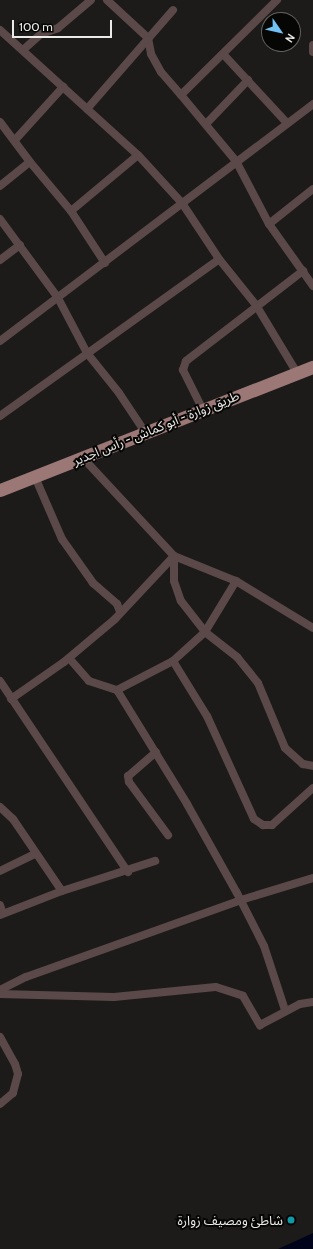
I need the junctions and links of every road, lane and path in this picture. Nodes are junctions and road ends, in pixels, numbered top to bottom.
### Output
1 (91, 0) edge
2 (107, 0) edge
3 (277, 0) edge
4 (172, 10) dead end
5 (0, 30) edge
6 (148, 38) junction
7 (313, 45) edge
8 (23, 50) junction
9 (313, 52) edge
10 (224, 55) junction
11 (248, 80) junction
12 (63, 87) junction
13 (181, 95) junction
14 (313, 104) edge
15 (86, 109) junction
16 (0, 122) edge
17 (287, 123) junction
18 (206, 124) junction
19 (15, 140) junction
20 (138, 155) junction
21 (236, 161) junction
22 (30, 162) junction
23 (0, 186) edge
24 (313, 189) edge
25 (182, 204) junction
26 (71, 210) junction
27 (0, 219) edge
28 (269, 224) junction
29 (20, 245) junction
30 (219, 259) junction
31 (0, 260) edge
32 (105, 263) junction
33 (303, 271) junction
34 (313, 286) edge
35 (58, 298) junction
36 (256, 305) junction
37 (0, 341) edge
38 (87, 354) junction
39 (313, 367) edge
40 (297, 373) junction
41 (203, 410) junction
42 (0, 416) edge
43 (145, 432) junction
44 (83, 458) junction
45 (35, 477) junction
46 (0, 490) edge
47 (174, 556) junction
48 (236, 581) junction
49 (120, 612) junction
50 (313, 628) edge
51 (205, 632) junction
52 (69, 658) junction
53 (173, 661) junction
54 (0, 681) edge
55 (117, 690) junction
56 (11, 699) junction
57 (156, 752) junction
58 (313, 766) edge
59 (313, 788) edge
60 (0, 807) edge
61 (168, 835) dead end
62 (35, 854) junction
63 (155, 861) dead end
64 (0, 871) edge
65 (128, 872) junction
66 (313, 878) edge
67 (62, 891) junction
68 (241, 900) junction
69 (0, 905) edge
70 (1, 915) edge
71 (0, 990) edge
72 (0, 994) edge
73 (313, 1002) edge
74 (285, 1010) junction
75 (0, 1037) edge
76 (0, 1104) edge

1 - 8 street
2 - 6 street
3 - 10 street
4 - 6 street
5 - 8 street
6 - 13 street
6 - 15 street
7 - 9 street
8 - 12 street
10 - 11 street
10 - 13 street
11 - 17 street
11 - 18 street
12 - 15 street
12 - 19 street
13 - 18 street
14 - 17 street
15 - 20 street
16 - 19 street
17 - 21 street
18 - 21 street
19 - 22 street
20 - 25 street
20 - 26 street
21 - 25 street
21 - 28 street
22 - 23 street
22 - 26 street
24 - 28 street
25 - 30 street
25 - 32 street
26 - 32 street
27 - 29 street
28 - 33 street
29 - 31 street
29 - 35 street
30 - 36 street
30 - 38 street
32 - 35 street
33 - 34 street
33 - 36 street
35 - 37 street
35 - 38 street
36 - 40 street
36 - 41 street
38 - 42 street
38 - 43 street
39 - 40 main road, طريق زوارة - أبو كماش - رأس اجدير
40 - 41 main road, طريق زوارة - أبو كماش - رأس اجدير
41 - 43 main road, طريق زوارة - أبو كماش - رأس اجدير
43 - 44 main road, طريق زوارة - أبو كماش - رأس اجدير
44 - 45 main road, طريق زوارة - أبو كماش - رأس اجدير
44 - 47 street
45 - 46 main road, طريق زوارة - أبو كماش - رأس اجدير
45 - 49 street
47 - 48 street
47 - 49 street
47 - 51 street
48 - 50 street
48 - 51 street
49 - 52 street
51 - 53 street
51 - 58 street
52 - 55 street
52 - 56 street
53 - 55 street
53 - 59 street
54 - 56 street
55 - 57 street
56 - 65 street
57 - 61 street
57 - 68 street
60 - 62 street
62 - 64 street
62 - 67 street
63 - 65 street
65 - 67 street
66 - 68 street
67 - 70 street
68 - 71 street
68 - 74 street
69 - 70 street
72 - 74 street
73 - 74 street
75 - 76 street

